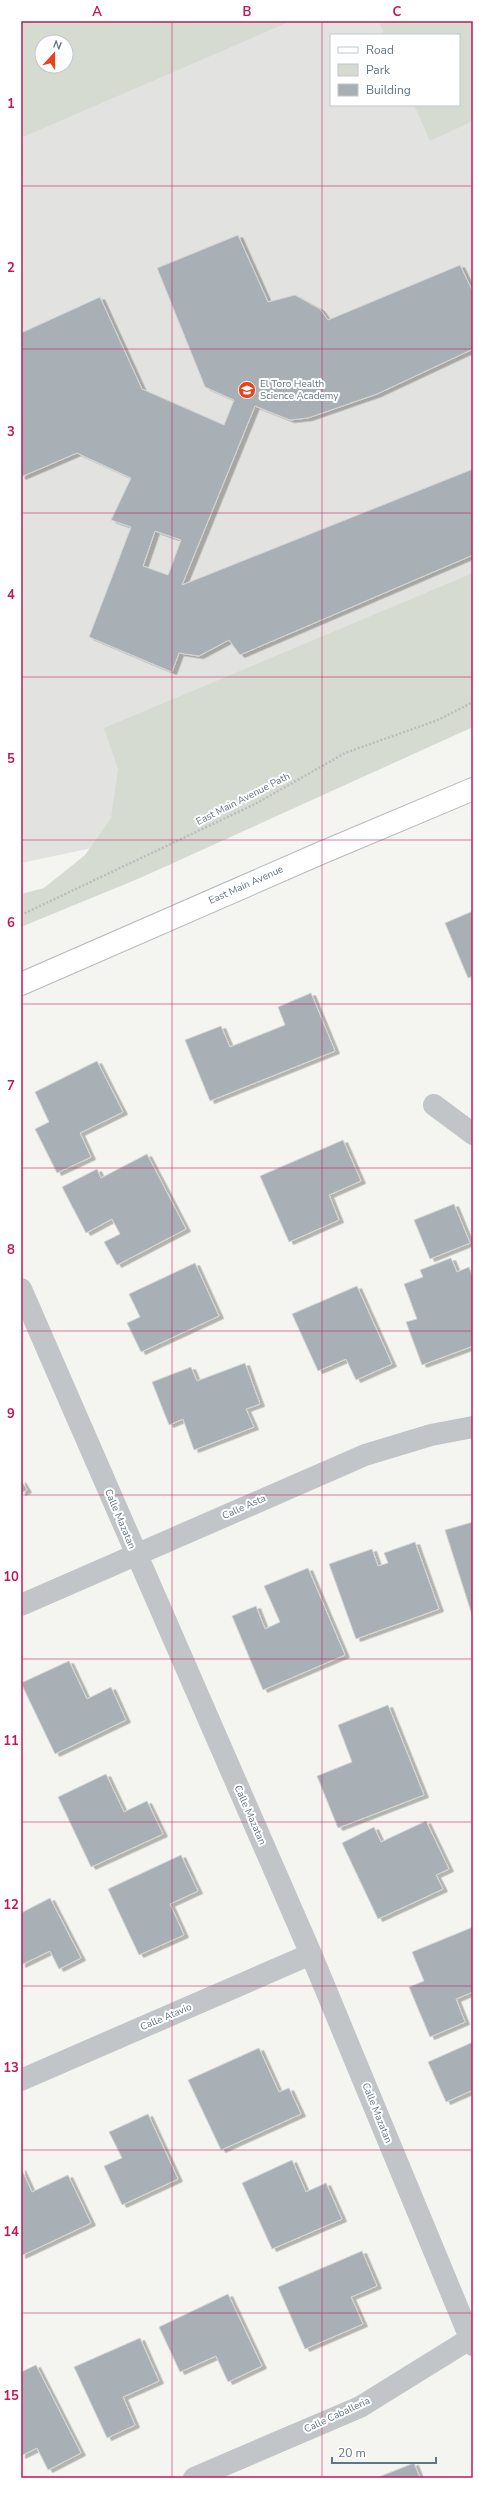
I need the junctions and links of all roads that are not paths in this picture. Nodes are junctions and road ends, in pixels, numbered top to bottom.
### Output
1 (473, 789) edge
2 (21, 984) edge
3 (434, 1105) dead end
4 (473, 1134) edge
5 (21, 1289) edge
6 (473, 1427) edge
7 (136, 1554) junction
8 (21, 1605) edge
9 (311, 1954) junction
10 (21, 2080) edge
11 (472, 2340) edge
12 (194, 2478) edge

1 - 2 main road, East Main Avenue
3 - 4 street
5 - 7 street, Calle Mazatan
6 - 7 street, Calle Asta
7 - 8 street, Calle Asta
7 - 9 street, Calle Mazatan
9 - 10 street, Calle Atavio
9 - 11 street, Calle Mazatan
11 - 12 street, Calle Caballeria

